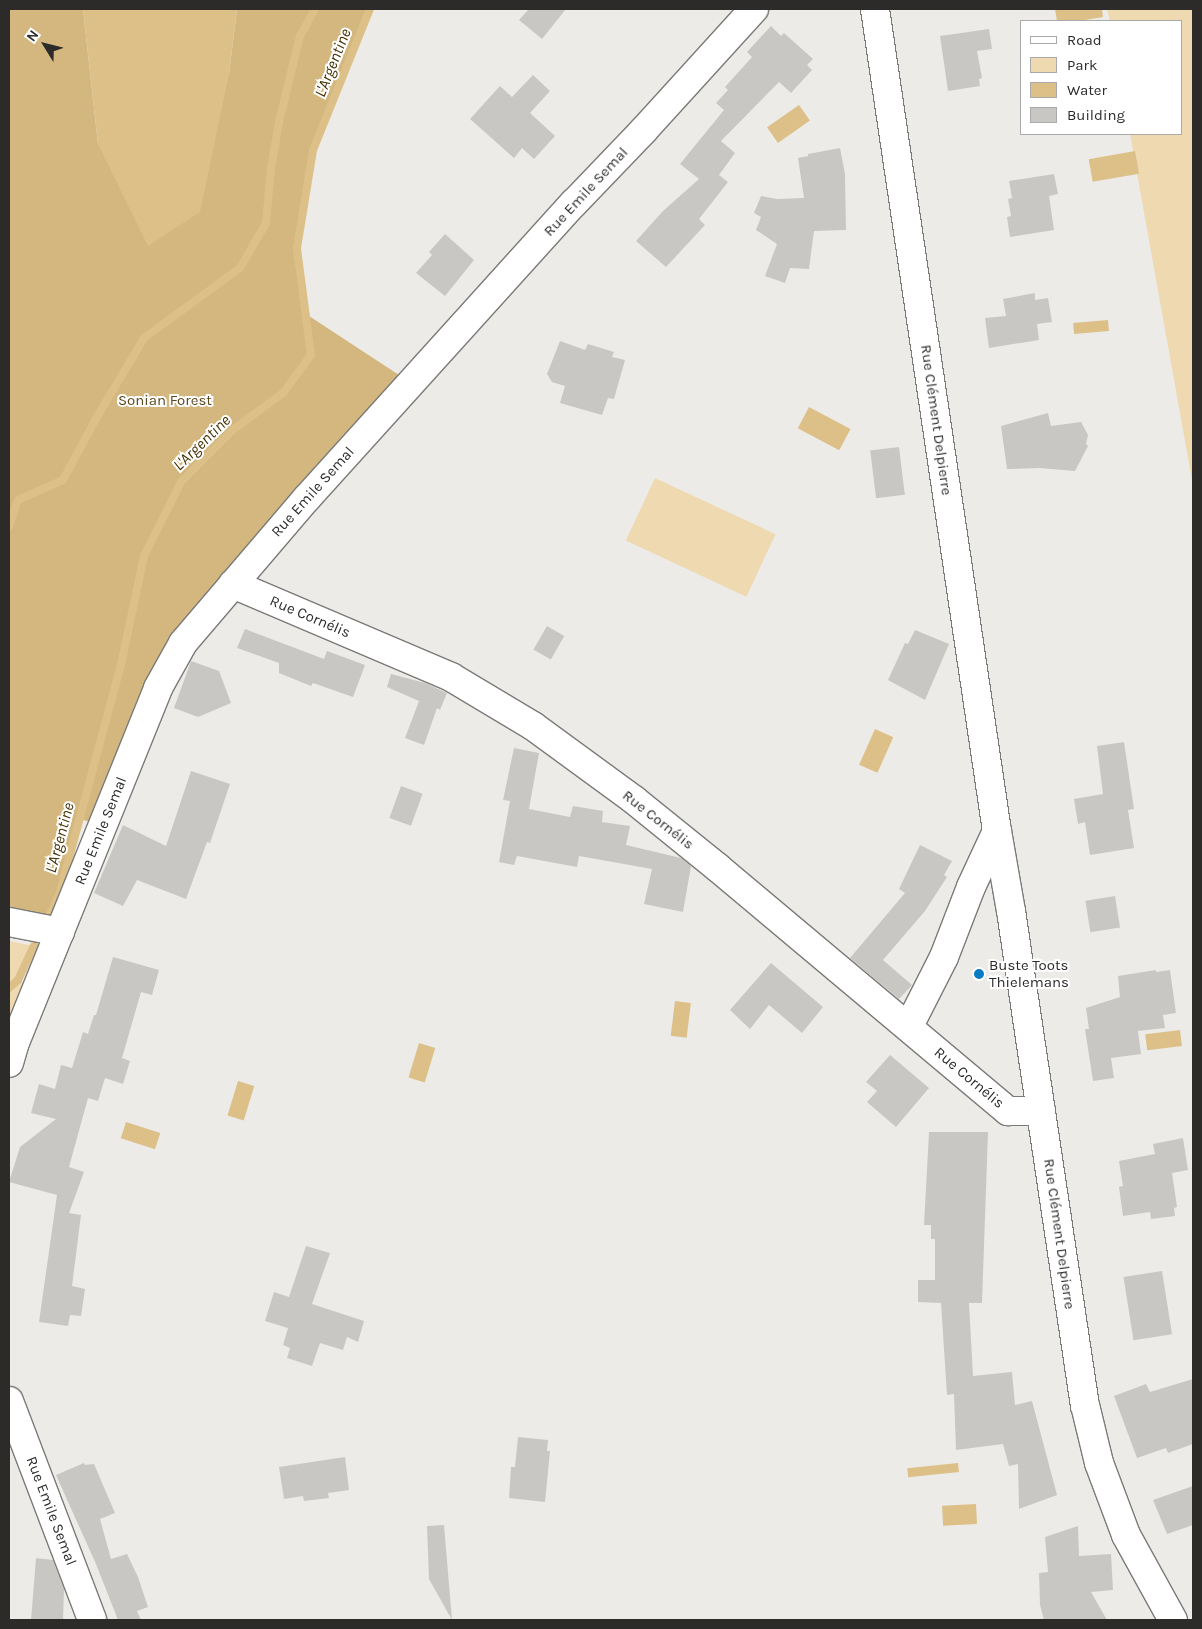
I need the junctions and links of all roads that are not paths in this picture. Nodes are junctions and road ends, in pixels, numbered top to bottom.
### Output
1 (754, 9) edge
2 (875, 9) edge
3 (233, 584) junction
4 (997, 832) junction
5 (9, 922) edge
6 (60, 932) junction
7 (909, 1026) junction
8 (9, 1063) edge
9 (1041, 1111) junction
10 (9, 1401) edge
11 (92, 1620) edge
12 (1173, 1620) edge

1 - 3 street, Rue Emile Semal
2 - 4 street, Rue Clément Delpierre
3 - 6 street, Rue Emile Semal
3 - 7 street, Rue Cornélis
4 - 7 street
4 - 9 street, Rue Clément Delpierre
5 - 6 street
6 - 8 street, Rue Emile Semal
7 - 9 street, Rue Cornélis
9 - 12 street, Rue Clément Delpierre
10 - 11 street, Rue Emile Semal

